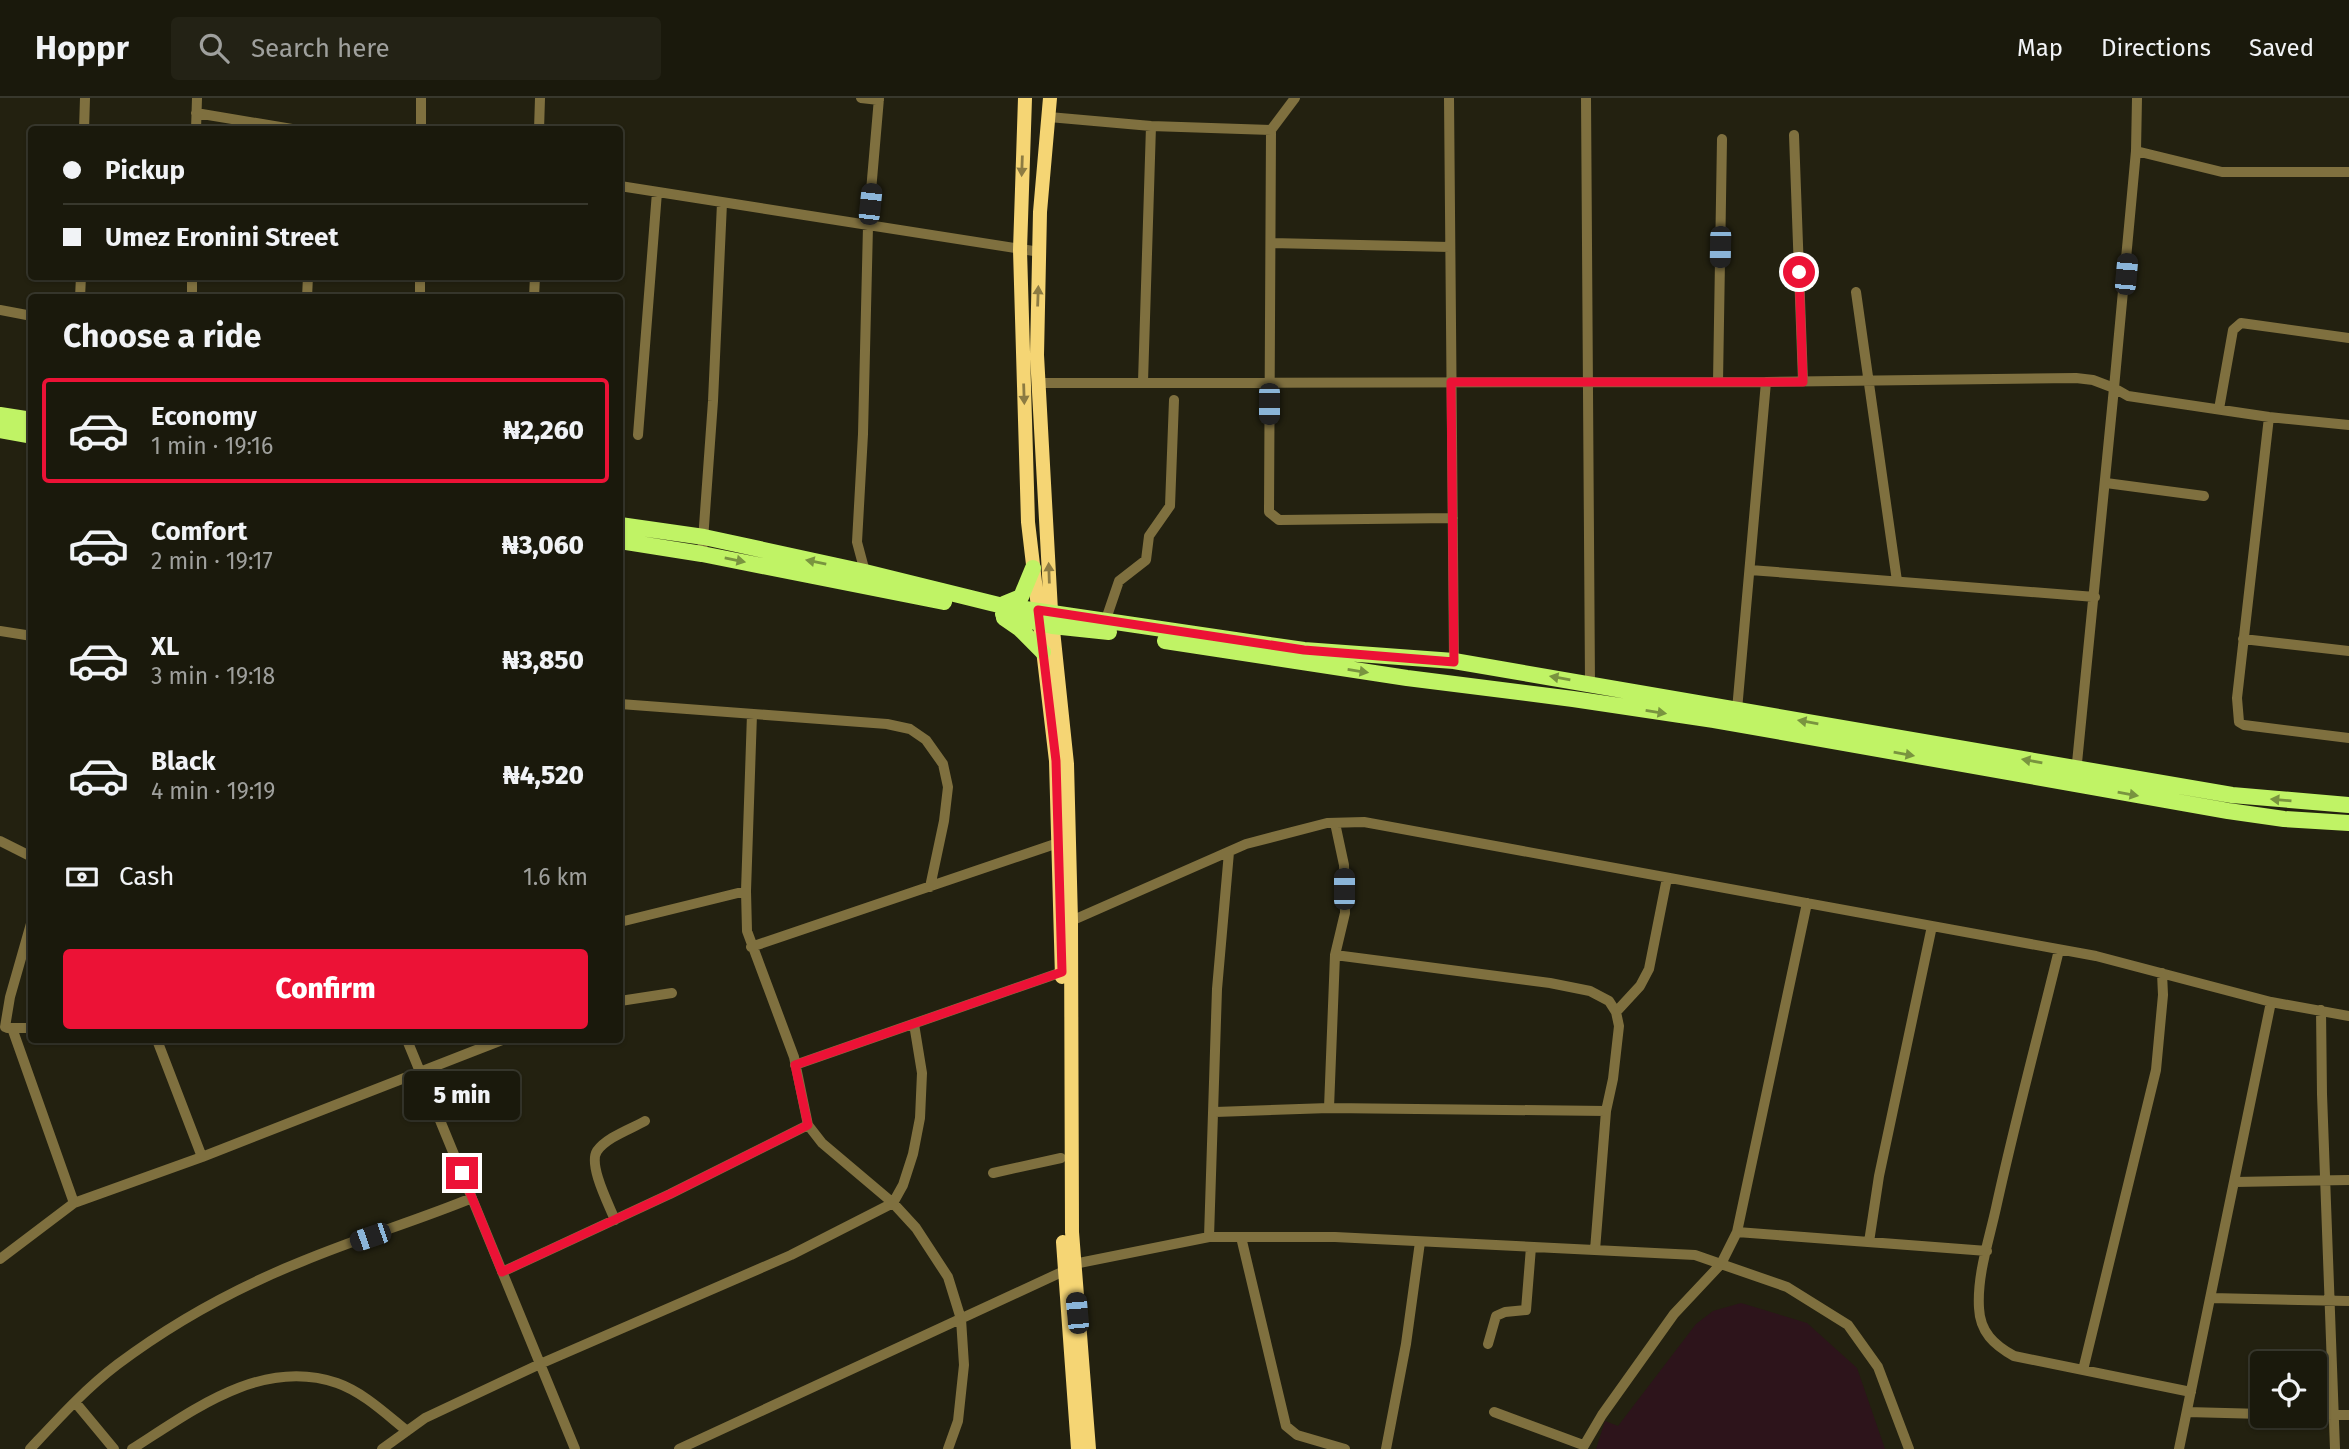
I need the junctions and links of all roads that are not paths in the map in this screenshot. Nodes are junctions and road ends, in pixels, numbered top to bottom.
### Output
1 (85, 98) edge
2 (197, 98) edge
3 (421, 98) edge
4 (540, 98) edge
5 (861, 98) edge
6 (1025, 98) edge
7 (1050, 98) edge
8 (1295, 98) edge
9 (1449, 98) edge
10 (1586, 98) edge
11 (2137, 98) edge
12 (879, 99) edge
13 (196, 113) junction
14 (1049, 117) junction
15 (84, 126) edge
16 (196, 126) edge
17 (274, 126) edge
18 (421, 126) edge
19 (539, 126) edge
20 (1151, 127) junction
21 (1271, 130) junction
22 (1794, 135) dead end
23 (1721, 139) dead end
24 (2136, 151) junction
25 (2349, 172) edge
26 (623, 187) edge
27 (657, 192) junction
28 (722, 203) junction
29 (867, 226) junction
30 (1271, 243) junction
31 (1450, 247) junction
32 (1020, 250) junction
33 (1040, 252) junction
34 (1856, 292) dead end
35 (0, 310) edge
36 (28, 315) edge
37 (2349, 338) edge
38 (1869, 381) junction
39 (1143, 382) junction
40 (1269, 382) junction
41 (1451, 382) junction
42 (1586, 382) junction
43 (1718, 382) junction
44 (1766, 382) junction
45 (1803, 382) junction
46 (1039, 383) junction
47 (2114, 388) junction
48 (1174, 400) dead end
49 (2219, 409) junction
50 (0, 415) edge
51 (2269, 417) junction
52 (28, 419) edge
53 (2349, 425) edge
54 (0, 430) edge
55 (28, 435) edge
56 (638, 435) dead end
57 (2106, 483) junction
58 (2204, 496) dead end
59 (1453, 518) junction
60 (623, 526) edge
61 (623, 541) edge
62 (703, 546) junction
63 (1033, 568) junction
64 (1750, 570) junction
65 (865, 572) junction
66 (1897, 581) junction
67 (2095, 597) junction
68 (998, 609) junction
69 (1045, 618) junction
70 (1105, 622) junction
71 (0, 631) edge
72 (28, 635) edge
73 (2244, 639) junction
74 (2349, 651) edge
75 (1043, 652) junction
76 (1454, 662) junction
77 (1590, 684) junction
78 (1623, 698) junction
79 (623, 704) edge
80 (1737, 710) junction
81 (752, 714) junction
82 (2349, 738) edge
83 (2075, 776) junction
84 (2349, 805) edge
85 (1335, 823) junction
86 (2349, 823) edge
87 (0, 841) edge
88 (1058, 844) junction
89 (1229, 852) junction
90 (28, 855) edge
91 (1667, 878) junction
92 (930, 887) junction
93 (746, 891) junction
94 (1807, 903) junction
95 (623, 921) edge
96 (1071, 922) junction
97 (1932, 926) junction
98 (28, 933) edge
99 (751, 947) junction
100 (2059, 950) junction
101 (1335, 955) junction
102 (1062, 972) junction
103 (2162, 973) junction
104 (672, 993) dead end
105 (623, 1001) edge
106 (2271, 1002) junction
107 (2321, 1010) junction
108 (1616, 1012) junction
109 (2349, 1016) edge
110 (914, 1024) junction
111 (6, 1027) edge
112 (28, 1028) edge
113 (158, 1043) edge
114 (408, 1043) edge
115 (495, 1043) edge
116 (795, 1065) junction
117 (421, 1073) junction
118 (1329, 1108) junction
119 (1606, 1111) junction
120 (1214, 1112) junction
121 (645, 1121) dead end
122 (808, 1125) junction
123 (202, 1157) junction
124 (1061, 1158) junction
125 (993, 1173) dead end
126 (2349, 1180) edge
127 (2326, 1181) junction
128 (2235, 1182) junction
129 (472, 1198) junction
130 (74, 1203) junction
131 (893, 1203) junction
132 (615, 1220) junction
133 (1737, 1233) junction
134 (1209, 1237) junction
135 (1241, 1237) junction
136 (1420, 1242) junction
137 (1869, 1242) junction
138 (1531, 1247) junction
139 (1595, 1250) junction
140 (1987, 1251) junction
141 (1, 1257) edge
142 (1721, 1264) junction
143 (1069, 1268) junction
144 (502, 1272) junction
145 (2211, 1298) junction
146 (2330, 1300) junction
147 (2349, 1301) edge
148 (961, 1319) junction
149 (1489, 1344) dead end
150 (540, 1364) junction
151 (2083, 1370) junction
152 (2192, 1392) junction
153 (75, 1402) junction
154 (1494, 1412) dead end
155 (2187, 1412) junction
156 (2250, 1414) edge
157 (2327, 1414) edge
158 (2334, 1414) junction
159 (2349, 1415) edge
160 (407, 1431) junction
161 (1583, 1447) edge
162 (30, 1449) edge
163 (114, 1449) edge
164 (132, 1449) edge
165 (382, 1449) edge
166 (575, 1449) edge
167 (679, 1449) edge
168 (948, 1449) edge
169 (1078, 1449) edge
170 (1089, 1449) edge
171 (1345, 1449) edge
172 (1387, 1449) edge
173 (1909, 1449) edge
174 (2179, 1449) edge
175 (2334, 1449) edge

1 - 15 street
2 - 13 street
3 - 18 street
4 - 19 street
5 - 12 street
6 -> 32 main road
7 - 14 main road
8 - 21 street
9 - 31 street
10 - 42 street
11 - 24 street
12 - 29 street
13 - 16 street
13 - 17 street
14 - 20 street
14 - 33 main road
20 - 21 street
20 - 39 street
21 - 30 street
22 - 45 street
23 - 43 street
24 - 25 street
24 - 47 street
26 - 27 street
27 - 28 street
27 - 56 street
28 - 29 street
28 - 62 street
29 - 32 street
29 - 65 street
30 - 31 street
30 - 40 street
31 - 41 street
32 - 33 street
32 -> 63 main road
46 -> 33 main road
34 - 38 street
35 - 36 street
37 - 49 street
38 - 45 street
38 - 47 street
38 - 66 street
39 - 40 street
39 - 46 street
40 - 41 street
40 - 59 street
41 - 42 street
41 - 59 street
42 - 43 street
42 - 77 street
43 - 44 street
44 - 45 street
44 - 64 street
69 -> 46 main road
47 - 49 street
47 - 57 street
48 - 70 street
49 - 51 street
50 - 52 main road
51 - 53 street
51 - 73 street
54 - 55 main road
57 - 58 street
57 - 67 street
59 - 76 street
60 - 62 main road
61 - 62 main road
65 -> 62 main road
62 -> 68 main road
63 - 68 main road
63 - 69 main road
64 - 66 street
64 - 80 street
65 - 68 main road
66 - 67 street
67 - 83 street
68 - 69 main road
68 - 75 main road
69 - 70 main road
69 - 75 main road
69 -> 78 main road
69 - 96 main road
70 - 76 main road
71 - 72 street
73 - 74 street
73 - 82 street
75 - 88 main road
77 -> 76 main road
77 - 78 main road
78 - 80 main road
78 -> 83 main road
79 - 81 street
83 -> 80 main road
81 - 92 street
81 - 93 street
84 -> 83 main road
83 -> 86 main road
85 - 89 street
85 - 91 street
85 - 101 street
87 - 90 street
88 - 92 street
88 - 102 main road
89 - 96 street
89 - 120 street
91 - 94 street
91 - 108 street
92 - 99 street
93 - 95 street
93 - 99 street
94 - 97 street
94 - 133 street
96 - 143 main road
97 - 100 street
97 - 137 street
98 - 111 street
99 - 116 street
100 - 103 street
100 - 140 street
101 - 108 street
101 - 118 street
102 - 110 street
102 - 124 main road
103 - 106 street
103 - 151 street
104 - 105 street
106 - 107 street
106 - 128 street
107 - 109 street
107 - 127 street
108 - 119 street
110 - 116 street
110 - 131 street
111 - 112 street
111 - 130 street
113 - 123 street
114 - 117 street
115 - 117 street
116 - 122 street
117 - 123 street
117 - 129 street
118 - 119 street
118 - 120 street
119 - 139 street
120 - 134 street
121 - 132 street
122 - 131 street
122 - 132 street
123 - 130 street
124 - 125 street
124 - 143 main road
126 - 127 street
127 - 128 street
127 - 146 street
128 - 145 street
129 - 144 street
129 - 153 street
130 - 141 street
131 - 148 street
131 - 150 street
132 - 144 street
133 - 137 street
133 - 142 street
134 - 135 street
134 - 143 street
135 - 136 street
135 - 171 street
136 - 138 street
136 - 172 street
137 - 140 street
138 - 139 street
138 - 149 street
139 - 142 street
140 - 151 street
142 - 161 street
142 - 173 street
143 - 148 street
143 - 169 main road
143 - 170 main road
144 - 150 street
145 - 146 street
145 - 152 street
146 - 147 street
146 - 158 street
148 - 167 street
148 - 168 street
150 - 160 street
150 - 166 street
151 - 152 street
152 - 155 street
153 - 162 street
153 - 163 street
154 - 161 street
155 - 156 street
155 - 174 street
157 - 158 street
158 - 159 street
158 - 175 street
160 - 164 street
160 - 165 street

